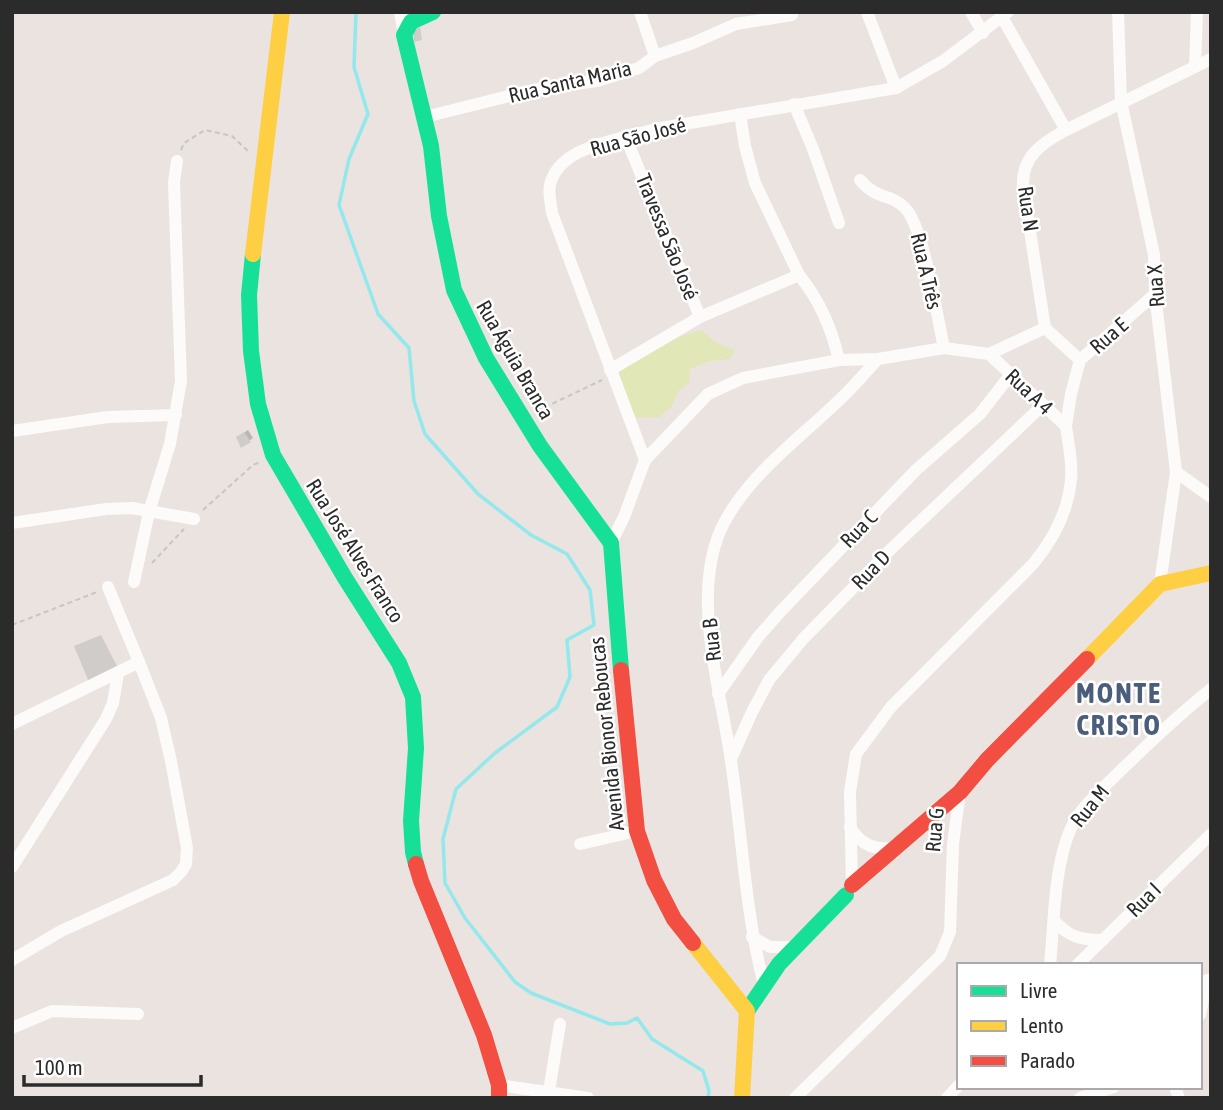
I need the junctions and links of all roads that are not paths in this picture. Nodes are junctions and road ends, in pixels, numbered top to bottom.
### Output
1 (282, 12) edge
2 (433, 12) edge
3 (640, 12) edge
4 (867, 12) edge
5 (971, 12) edge
6 (1118, 12) edge
7 (1197, 12) edge
8 (407, 15) edge
9 (792, 15) dead end
10 (1005, 15) edge
11 (734, 18) edge
12 (983, 33) junction
13 (655, 56) junction
14 (1211, 59) edge
15 (1195, 66) junction
16 (896, 88) junction
17 (1121, 101) junction
18 (794, 104) junction
19 (740, 114) junction
20 (425, 117) junction
21 (1066, 130) junction
22 (626, 138) junction
23 (177, 161) road end
24 (860, 180) dead end
25 (839, 223) dead end
26 (799, 275) junction
27 (1155, 294) junction
28 (700, 317) junction
29 (1045, 328) junction
30 (944, 348) junction
31 (989, 355) junction
32 (878, 359) junction
33 (839, 360) junction
34 (1080, 360) junction
35 (610, 372) junction
36 (1011, 374) junction
37 (1043, 405) junction
38 (176, 415) junction
39 (1066, 426) junction
40 (12, 431) edge
41 (645, 460) junction
42 (1176, 472) junction
43 (1211, 497) edge
44 (149, 512) junction
45 (194, 519) dead end
46 (12, 523) edge
47 (611, 542) junction
48 (1211, 573) edge
49 (134, 582) dead end
50 (1160, 584) junction
51 (108, 587) dead end
52 (139, 662) junction
53 (118, 674) junction
54 (1211, 689) edge
55 (718, 694) junction
56 (12, 724) edge
57 (731, 760) junction
58 (960, 793) junction
59 (850, 827) junction
60 (637, 831) junction
61 (1211, 834) edge
62 (580, 844) dead end
63 (896, 848) junction
64 (12, 867) edge
65 (849, 890) junction
66 (1054, 920) junction
67 (752, 937) junction
68 (1103, 940) junction
69 (794, 947) junction
70 (12, 960) edge
71 (1084, 962) edge
72 (1050, 963) edge
73 (1206, 979) edge
74 (763, 981) junction
75 (1202, 1003) edge
76 (747, 1011) junction
77 (138, 1014) dead end
78 (560, 1024) dead end
79 (12, 1028) edge
80 (1108, 1089) edge
81 (499, 1091) edge
82 (549, 1091) junction
83 (588, 1098) edge
84 (742, 1098) edge
85 (795, 1098) edge
86 (1080, 1098) edge

1 - 81 main road, Rua José Alves Franco
2 - 8 main road
3 - 13 street
4 - 16 street
5 - 12 street
6 - 17 street, Rua X
7 - 15 street
8 - 20 main road, Rua Águia Branca
9 - 11 street, Rua Santa Maria
10 - 12 street, Rua São José
10 - 21 street
11 - 13 street, Rua Santa Maria
12 - 16 street, Rua São José
13 - 20 street, Rua Santa Maria
14 - 15 street, Rua N
15 - 17 street, Rua N
16 - 18 street, Rua São José
17 - 21 street, Rua N
17 - 27 street, Rua X
18 - 19 street, Rua São José
18 - 25 street
19 - 22 street, Rua São José
19 - 26 street
20 - 47 main road, Rua Águia Branca
21 - 29 street, Rua N
22 - 28 street, Travessa São José
22 - 35 street, Rua São José
23 - 38 street
24 - 30 street, Rua A Três
26 - 28 street
26 - 33 street
27 - 34 street, Rua E
27 - 42 street, Rua X
28 - 35 street, Travessa São José
29 - 31 street
29 - 34 street
30 - 31 street, Rua A 4
30 - 32 street, Rua A 4
31 - 36 street, Rua A 4
32 - 33 street, Rua A 4
32 - 55 street, Rua B
33 - 41 street, Rua A 4
34 - 39 street, Rua E
35 - 41 street, Rua São José
36 - 37 street, Rua A 4
36 - 55 street, Rua C
37 - 39 street, Rua A 4
37 - 57 street, Rua D
38 - 40 street
38 - 44 street
39 - 59 street, Rua A 4
41 - 47 street
42 - 43 street
42 - 50 street, Rua X
44 - 45 street
44 - 46 street
44 - 49 street
47 - 60 main road, Avenida Bionor Reboucas
48 - 50 main road
50 - 58 main road, Rua G
51 - 52 street
52 - 53 street
52 - 70 street
53 - 56 street
53 - 64 street
54 - 66 street, Rua M
55 - 57 street, Rua B
57 - 67 street, Rua B
58 - 63 main road
58 - 85 street, Rua G
59 - 63 street
59 - 65 street, Rua A 4
60 - 62 street
60 - 76 main road, Avenida Bionor Reboucas
61 - 68 street, Rua I
63 - 65 main road
65 - 69 main road
66 - 68 street
66 - 72 street, Rua M
67 - 69 street
67 - 74 street, Rua B
68 - 71 street, Rua I
69 - 74 main road
73 - 75 street
74 - 76 main road
76 - 84 main road
77 - 79 street
78 - 82 street
80 - 86 street
81 - 82 street
82 - 83 street

